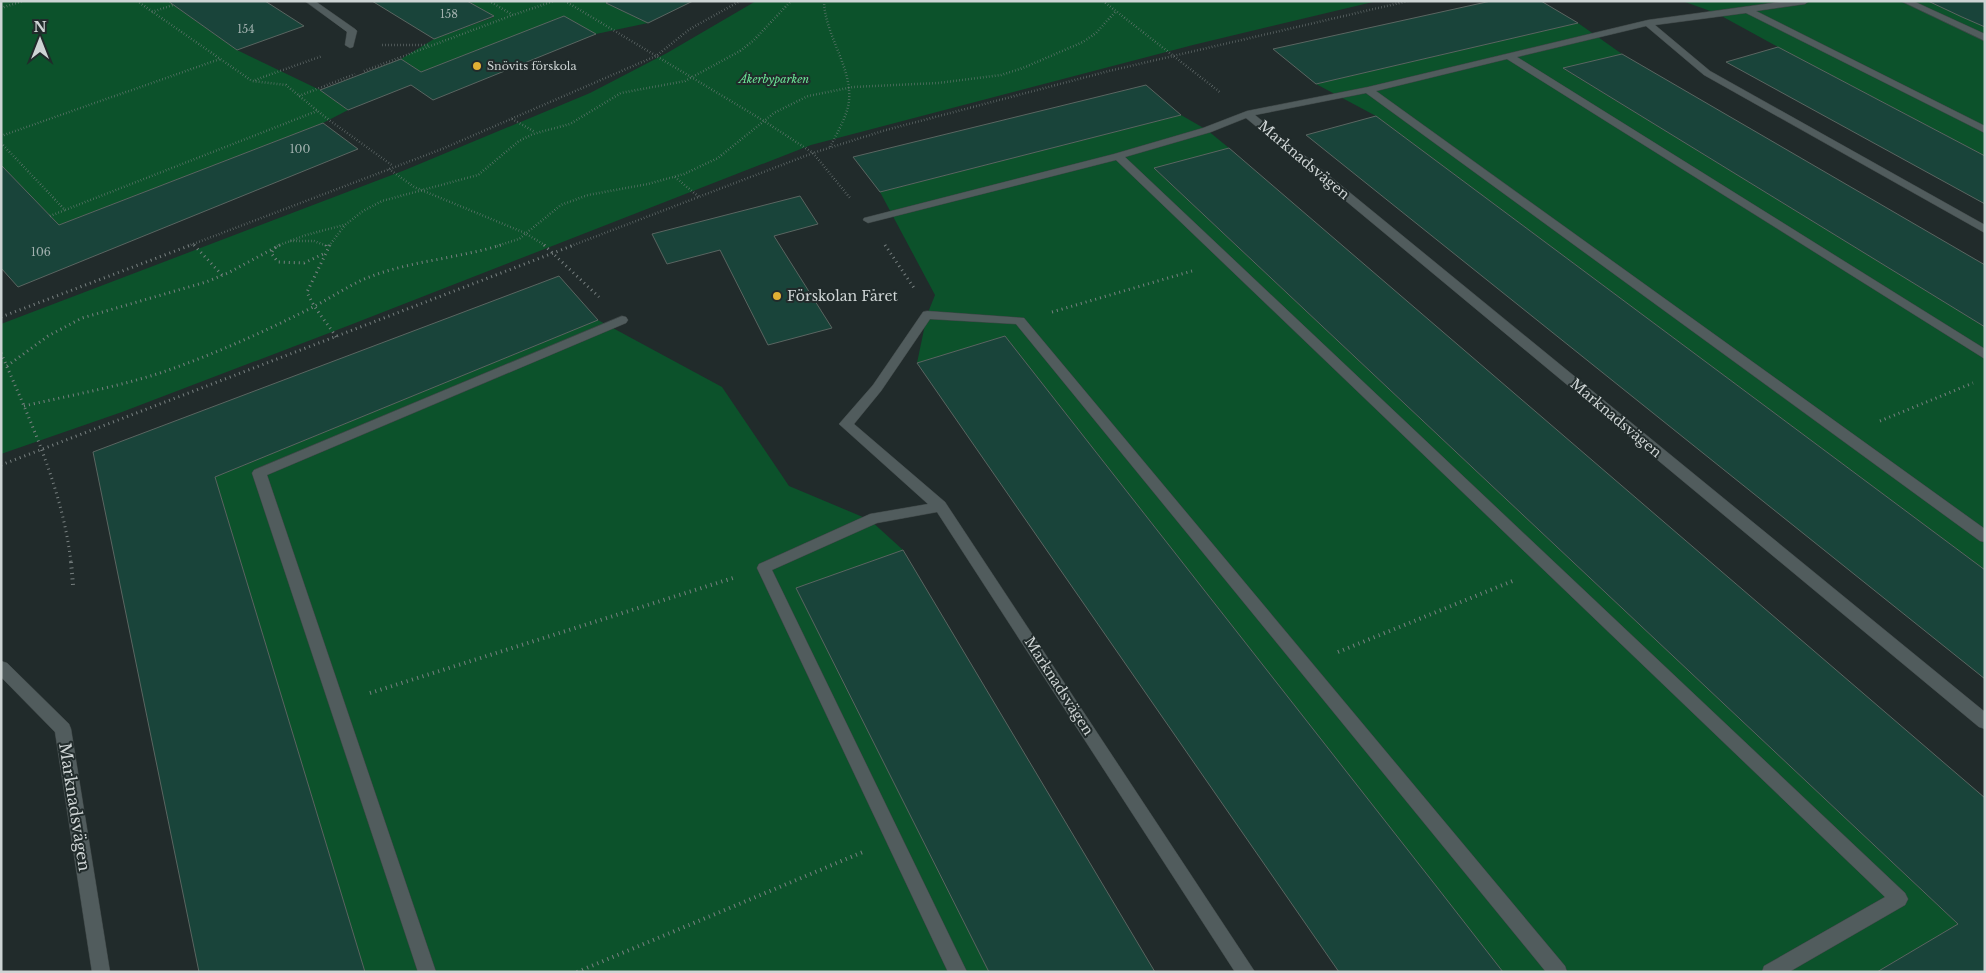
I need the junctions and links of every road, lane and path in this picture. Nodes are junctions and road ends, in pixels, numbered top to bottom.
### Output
1 (23, 1) edge
2 (137, 1) edge
3 (309, 1) edge
4 (489, 1) edge
5 (554, 1) edge
6 (565, 1) edge
7 (740, 1) edge
8 (791, 1) edge
9 (824, 1) edge
10 (1103, 1) edge
11 (1408, 1) edge
12 (1805, 1) edge
13 (1905, 1) edge
14 (173, 5) dead end
15 (1, 8) edge
16 (1747, 10) junction
17 (1116, 11) junction
18 (152, 12) junction
19 (513, 15) junction
20 (1648, 23) junction
21 (1985, 38) edge
22 (350, 45) junction
23 (434, 45) junction
24 (1172, 55) junction
25 (656, 56) junction
26 (1510, 57) junction
27 (220, 59) junction
28 (690, 78) junction
29 (252, 81) junction
30 (848, 88) junction
31 (1368, 90) junction
32 (299, 96) junction
33 (317, 111) junction
34 (1247, 114) junction
35 (512, 119) junction
36 (764, 121) junction
37 (1985, 130) edge
38 (536, 133) junction
39 (1, 136) edge
40 (1, 143) edge
41 (830, 148) junction
42 (813, 153) junction
43 (1118, 156) junction
44 (393, 167) junction
45 (388, 169) junction
46 (675, 177) junction
47 (421, 189) junction
48 (699, 197) junction
49 (65, 210) junction
50 (50, 216) dead end
51 (868, 220) junction
52 (345, 225) junction
53 (1985, 230) edge
54 (525, 233) junction
55 (192, 244) junction
56 (282, 244) junction
57 (326, 251) junction
58 (555, 252) junction
59 (1229, 261) junction
60 (223, 276) junction
61 (313, 307) junction
62 (927, 315) junction
63 (1, 317) edge
64 (622, 320) joint
65 (1020, 321) junction
66 (336, 337) junction
67 (1, 353) edge
68 (1985, 355) edge
69 (7, 366) junction
70 (1976, 381) dead end
71 (24, 406) junction
72 (1844, 436) junction
73 (42, 449) junction
74 (1, 465) edge
75 (940, 506) junction
76 (1985, 537) edge
77 (1549, 566) junction
78 (764, 568) junction
79 (73, 585) dead end
80 (1305, 665) junction
81 (1, 667) edge
82 (338, 703) junction
83 (1985, 722) edge
84 (896, 838) junction
85 (101, 972) edge
86 (427, 972) edge
87 (577, 972) edge
88 (958, 972) edge
89 (1246, 972) edge
90 (1558, 972) edge
91 (1771, 972) edge

1 - 15 path
2 - 18 path
3 - 22 street
4 - 19 path
5 - 19 path
6 - 25 path
7 - 25 path
8 - 28 path
9 - 30 path
10 - 17 path
11 - 24 path
12 - 16 street
13 - 21 street
14 - 18 path
16 - 20 street
16 - 37 street
17 - 24 path
17 - 30 path
18 - 27 path
19 - 23 path
20 - 26 street
20 - 53 street
22 - 23 path
22 - 29 path
23 - 32 path
24 - 34 path
24 - 41 path
25 - 28 path
25 - 35 path
26 - 31 street
26 - 68 street
27 - 29 path
27 - 39 path
28 - 36 path
28 - 38 path
29 - 32 path
30 - 36 path
30 - 41 path
31 - 34 street
31 - 72 street
32 - 33 path
33 - 44 path
33 - 49 path
34 - 43 street
34 - 83 street, Marknadsvägen
35 - 38 path
35 - 44 path
36 - 42 path
36 - 46 path
38 - 47 path
40 - 49 path
41 - 42 path
42 - 48 path
42 - 51 path
43 - 51 street
43 - 59 street
44 - 45 path
45 - 47 path
45 - 55 path
46 - 48 path
46 - 54 path
47 - 52 path
47 - 54 path
48 - 58 path
49 - 50 path
51 - 62 path
52 - 56 path
52 - 57 path
54 - 58 path
54 - 61 path
55 - 60 path
55 - 63 path
56 - 57 path
56 - 57 path
56 - 60 path
57 - 61 path
58 - 64 path
58 - 66 path
59 - 65 path
59 - 77 street
60 - 69 path
61 - 66 path
61 - 71 path
62 - 65 street
62 - 75 street, Marknadsvägen
64 - 82 street
65 - 80 street
66 - 73 path
67 - 69 path
69 - 71 path
70 - 72 path
71 - 73 path
72 - 76 street
73 - 74 path
73 - 79 path
75 - 78 street
75 - 89 street, Marknadsvägen
77 - 80 path
77 - 91 street
78 - 82 path
78 - 84 street
80 - 90 street
81 - 85 street, Marknadsvägen
82 - 86 street
84 - 87 path
84 - 88 street

